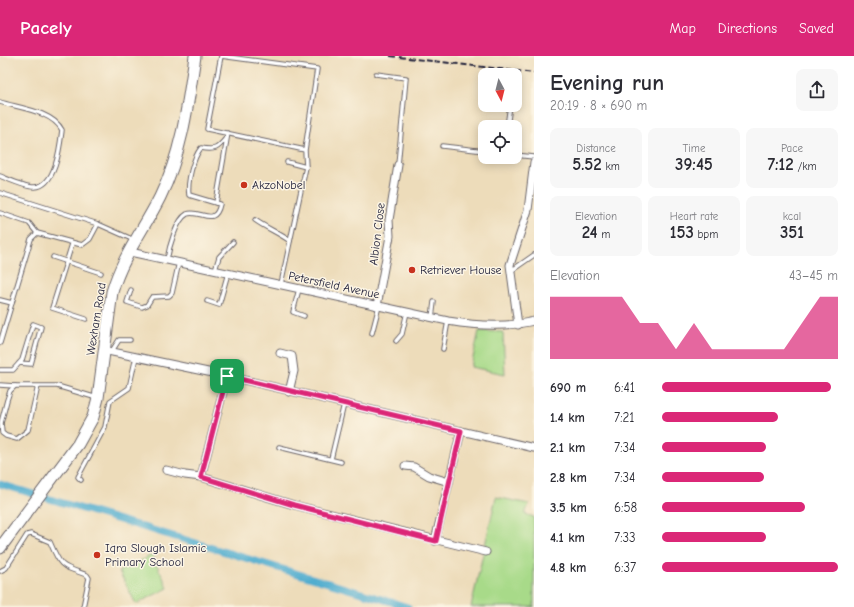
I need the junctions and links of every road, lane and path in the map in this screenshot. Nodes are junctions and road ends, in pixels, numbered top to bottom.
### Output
1 (195, 56) edge
2 (376, 74) dead end
3 (0, 102) edge
4 (228, 135) junction
5 (442, 146) dead end
6 (305, 150) junction
7 (478, 150) edge
8 (522, 155) edge
9 (534, 157) edge
10 (287, 162) dead end
11 (534, 162) edge
12 (398, 165) joint
13 (306, 167) junction
14 (0, 176) edge
15 (0, 193) edge
16 (216, 202) junction
17 (0, 213) edge
18 (255, 220) dead end
19 (98, 224) junction
20 (37, 233) junction
21 (135, 240) junction
22 (290, 241) junction
23 (233, 242) dead end
24 (72, 244) junction
25 (130, 252) junction
26 (534, 255) edge
27 (53, 257) dead end
28 (167, 260) junction
29 (67, 262) junction
30 (178, 262) junction
31 (215, 270) junction
32 (511, 272) junction
33 (101, 273) dead end
34 (228, 273) junction
35 (281, 284) junction
36 (299, 289) junction
37 (131, 290) dead end
38 (0, 300) edge
39 (207, 301) dead end
40 (434, 302) dead end
41 (12, 303) junction
42 (378, 306) junction
43 (407, 312) junction
44 (304, 316) dead end
45 (432, 318) junction
46 (86, 319) dead end
47 (448, 321) junction
48 (534, 321) edge
49 (518, 325) junction
50 (372, 333) dead end
51 (130, 340) dead end
52 (396, 341) dead end
53 (0, 343) edge
54 (443, 349) dead end
55 (108, 351) junction
56 (280, 353) dead end
57 (136, 356) junction
58 (19, 363) junction
59 (0, 370) edge
60 (227, 376) junction
61 (0, 385) edge
62 (15, 386) junction
63 (38, 386) junction
64 (289, 392) junction
65 (98, 398) junction
66 (344, 404) junction
67 (461, 431) junction
68 (279, 447) dead end
69 (534, 448) edge
70 (331, 460) junction
71 (341, 462) dead end
72 (405, 466) dead end
73 (166, 470) dead end
74 (201, 477) junction
75 (81, 480) dead end
76 (449, 482) junction
77 (436, 541) junction
78 (0, 548) edge
79 (486, 552) dead end
80 (0, 570) edge
81 (83, 607) edge

1 - 21 street, Wexham Road
2 - 12 lane
3 - 14 lane
4 - 6 lane
4 - 6 lane
4 - 16 lane
4 - 16 lane
5 - 7 lane
6 - 13 lane
8 - 9 lane
10 - 13 lane
11 - 32 street
12 - 42 street, Albion Close
13 - 22 lane
15 - 19 lane
16 - 28 lane
17 - 20 lane
18 - 22 lane
19 - 21 lane
19 - 24 lane
20 - 24 lane
20 - 41 lane
21 - 25 street, Wexham Road
22 - 35 lane
23 - 31 lane
24 - 29 lane
25 - 28 street, Petersfield Avenue
25 - 55 street, Wexham Road
26 - 32 lane
27 - 29 lane
28 - 30 street, Petersfield Avenue
29 - 33 lane
29 - 46 lane
30 - 31 street, Petersfield Avenue
30 - 37 lane
31 - 34 street, Petersfield Avenue
32 - 49 street
34 - 35 street, Petersfield Avenue
34 - 39 lane
35 - 36 street, Petersfield Avenue
36 - 42 street, Petersfield Avenue
36 - 44 lane
38 - 41 lane
40 - 45 lane
41 - 53 lane
42 - 43 street, Petersfield Avenue
42 - 50 lane
43 - 45 street, Petersfield Avenue
43 - 52 lane
45 - 47 street, Petersfield Avenue
47 - 49 street, Petersfield Avenue
47 - 54 lane
48 - 49 street, Petersfield Avenue
51 - 55 lane
55 - 57 street
55 - 65 street, Wexham Road
56 - 64 street
57 - 60 street
57 - 75 lane
58 - 58 lane
58 - 59 lane
60 - 64 street
60 - 74 street
61 - 62 lane
62 - 63 lane
62 - 63 lane
63 - 65 lane
64 - 66 street
65 - 78 street, Wexham Road
66 - 67 street
66 - 70 lane
67 - 69 street
67 - 76 street
68 - 70 lane
70 - 71 lane
72 - 76 street
73 - 74 street
74 - 77 street
76 - 77 street
77 - 79 street
80 - 81 lane

